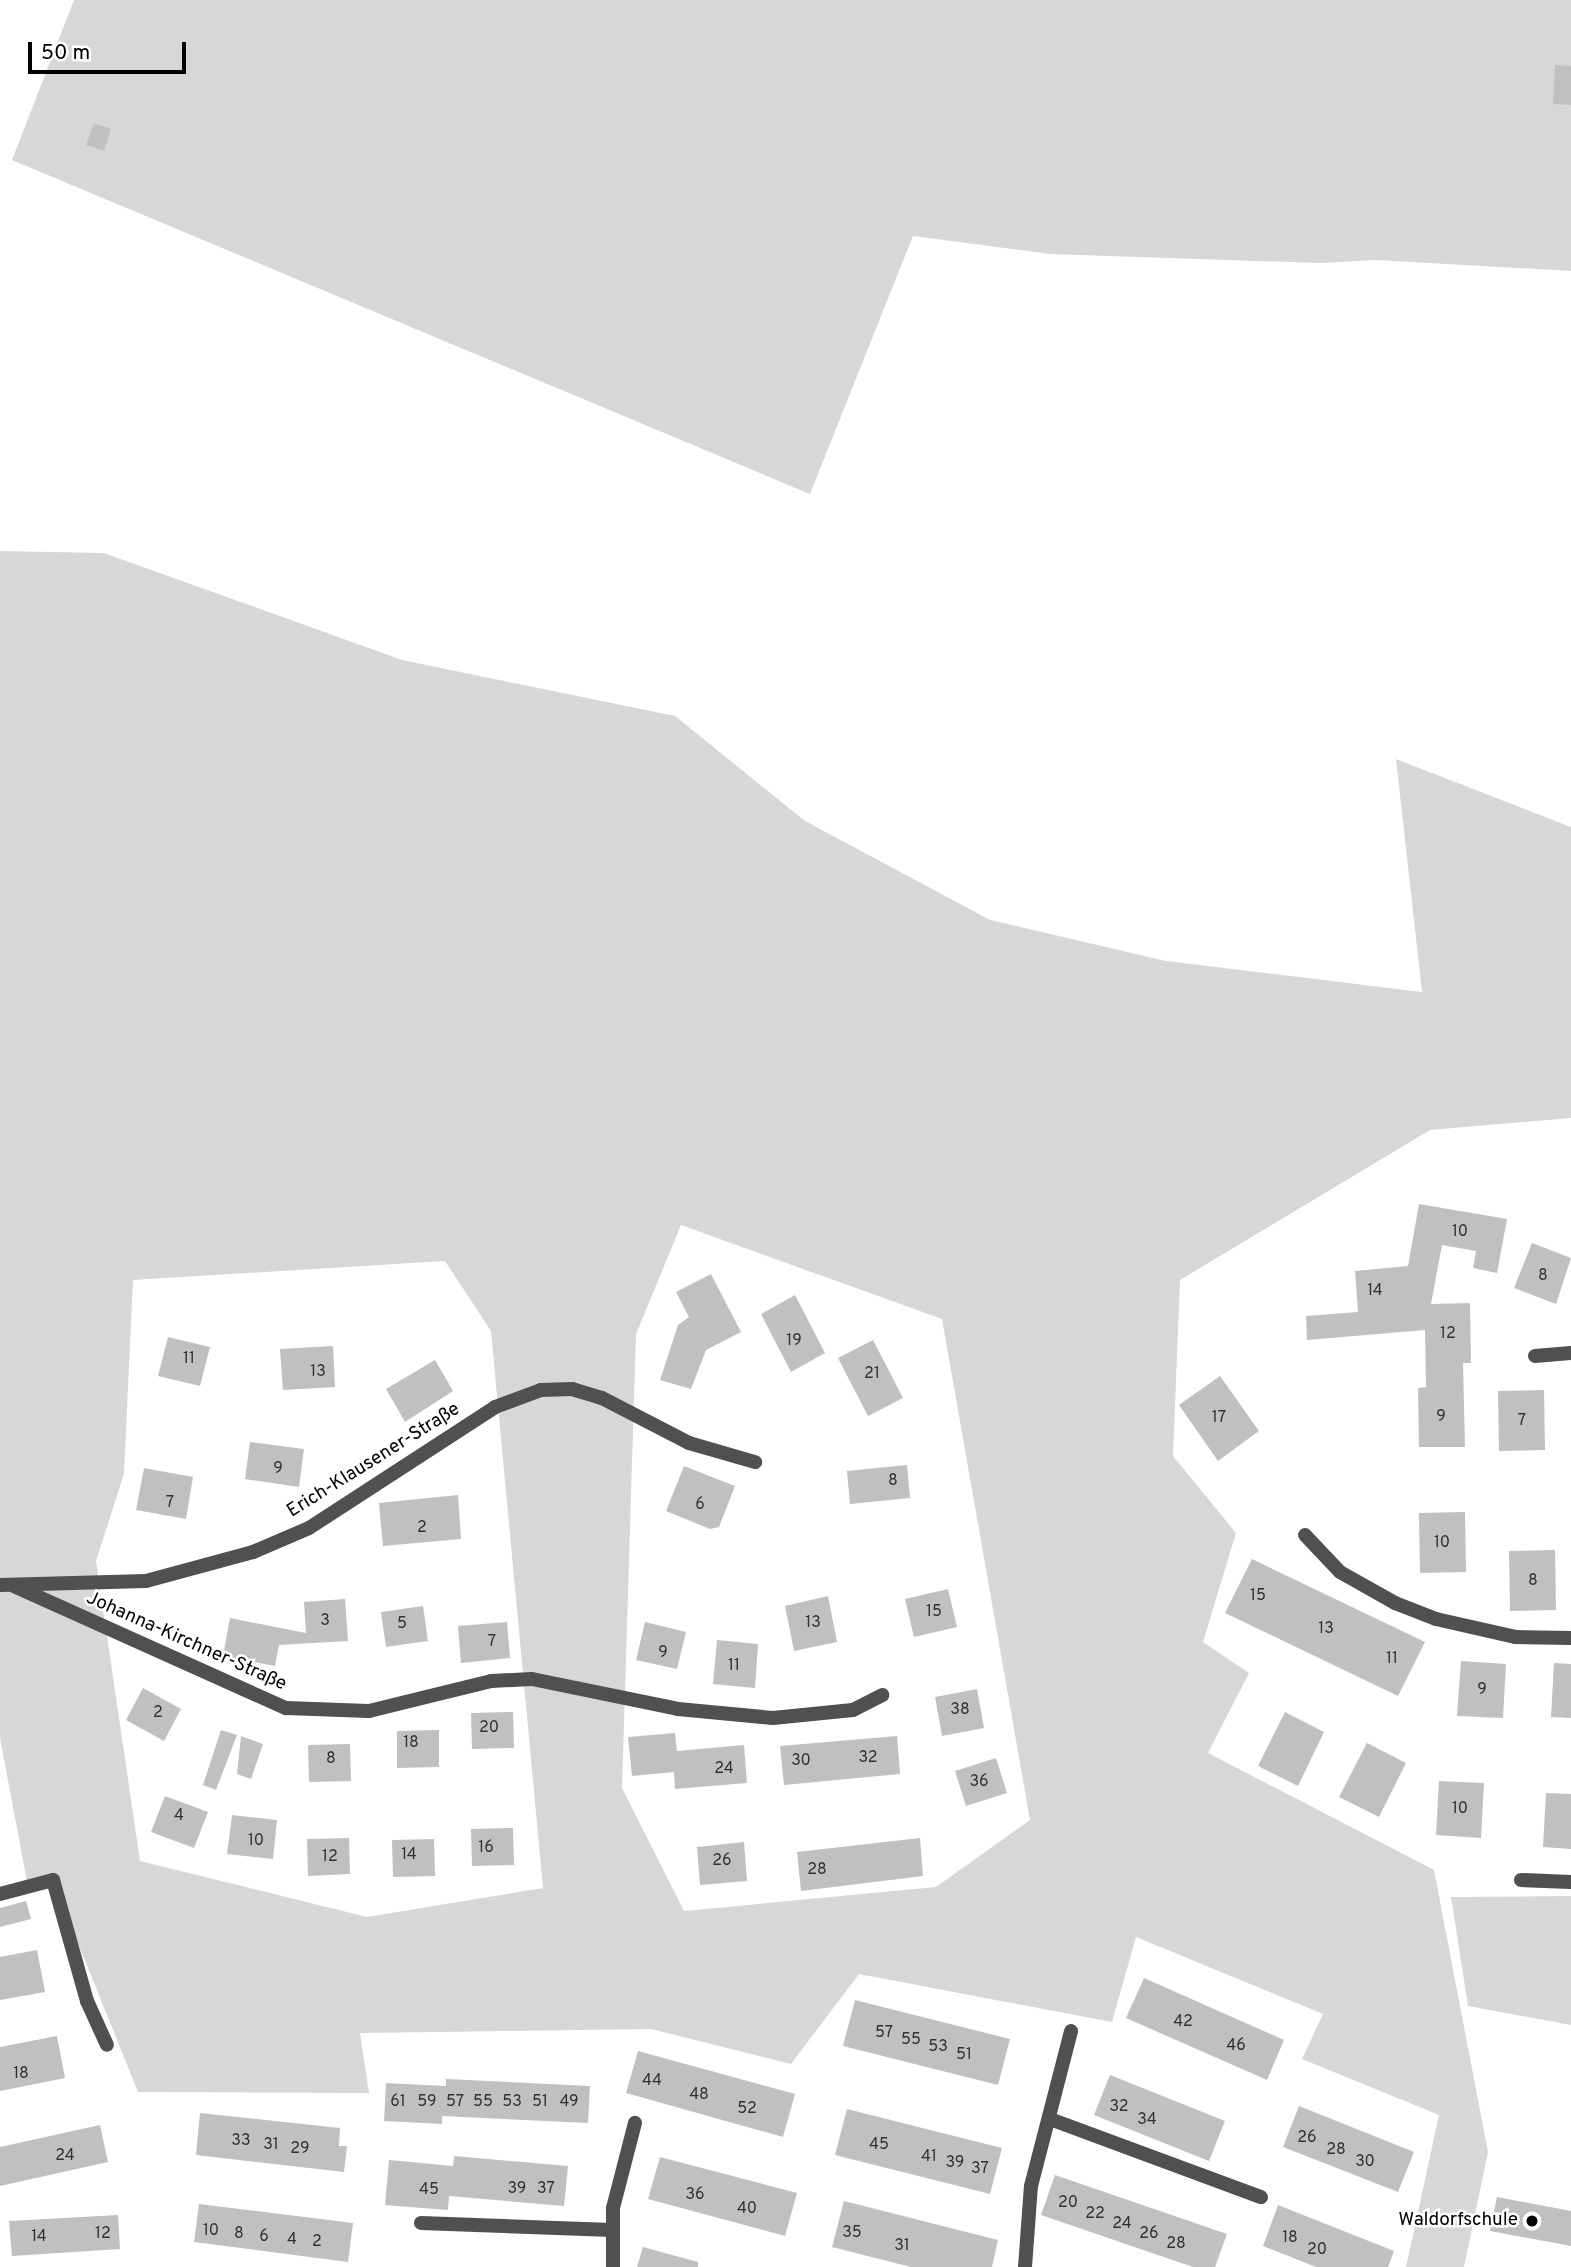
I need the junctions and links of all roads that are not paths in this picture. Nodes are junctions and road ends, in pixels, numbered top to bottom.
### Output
1 (1571, 1353) edge
2 (1535, 1356) dead end
3 (755, 1462) dead end
4 (1305, 1535) dead end
5 (7, 1586) edge
6 (1571, 1638) edge
7 (882, 1695) dead end
8 (1521, 1880) dead end
9 (1571, 1882) edge
10 (0, 1894) edge
11 (1072, 2031) dead end
12 (107, 2045) dead end
13 (1050, 2119) junction
14 (635, 2123) dead end
15 (1261, 2197) dead end
16 (421, 2223) dead end
17 (612, 2230) junction
18 (612, 2267) edge
19 (1025, 2267) edge

1 - 2 street
3 - 5 street, Erich-Klausener-Straße
4 - 6 street
5 - 7 street, Johanna-Kirchner-Straße
8 - 9 street
10 - 12 street
11 - 13 street
13 - 15 street
13 - 19 street
14 - 17 street
16 - 17 street
17 - 18 street

